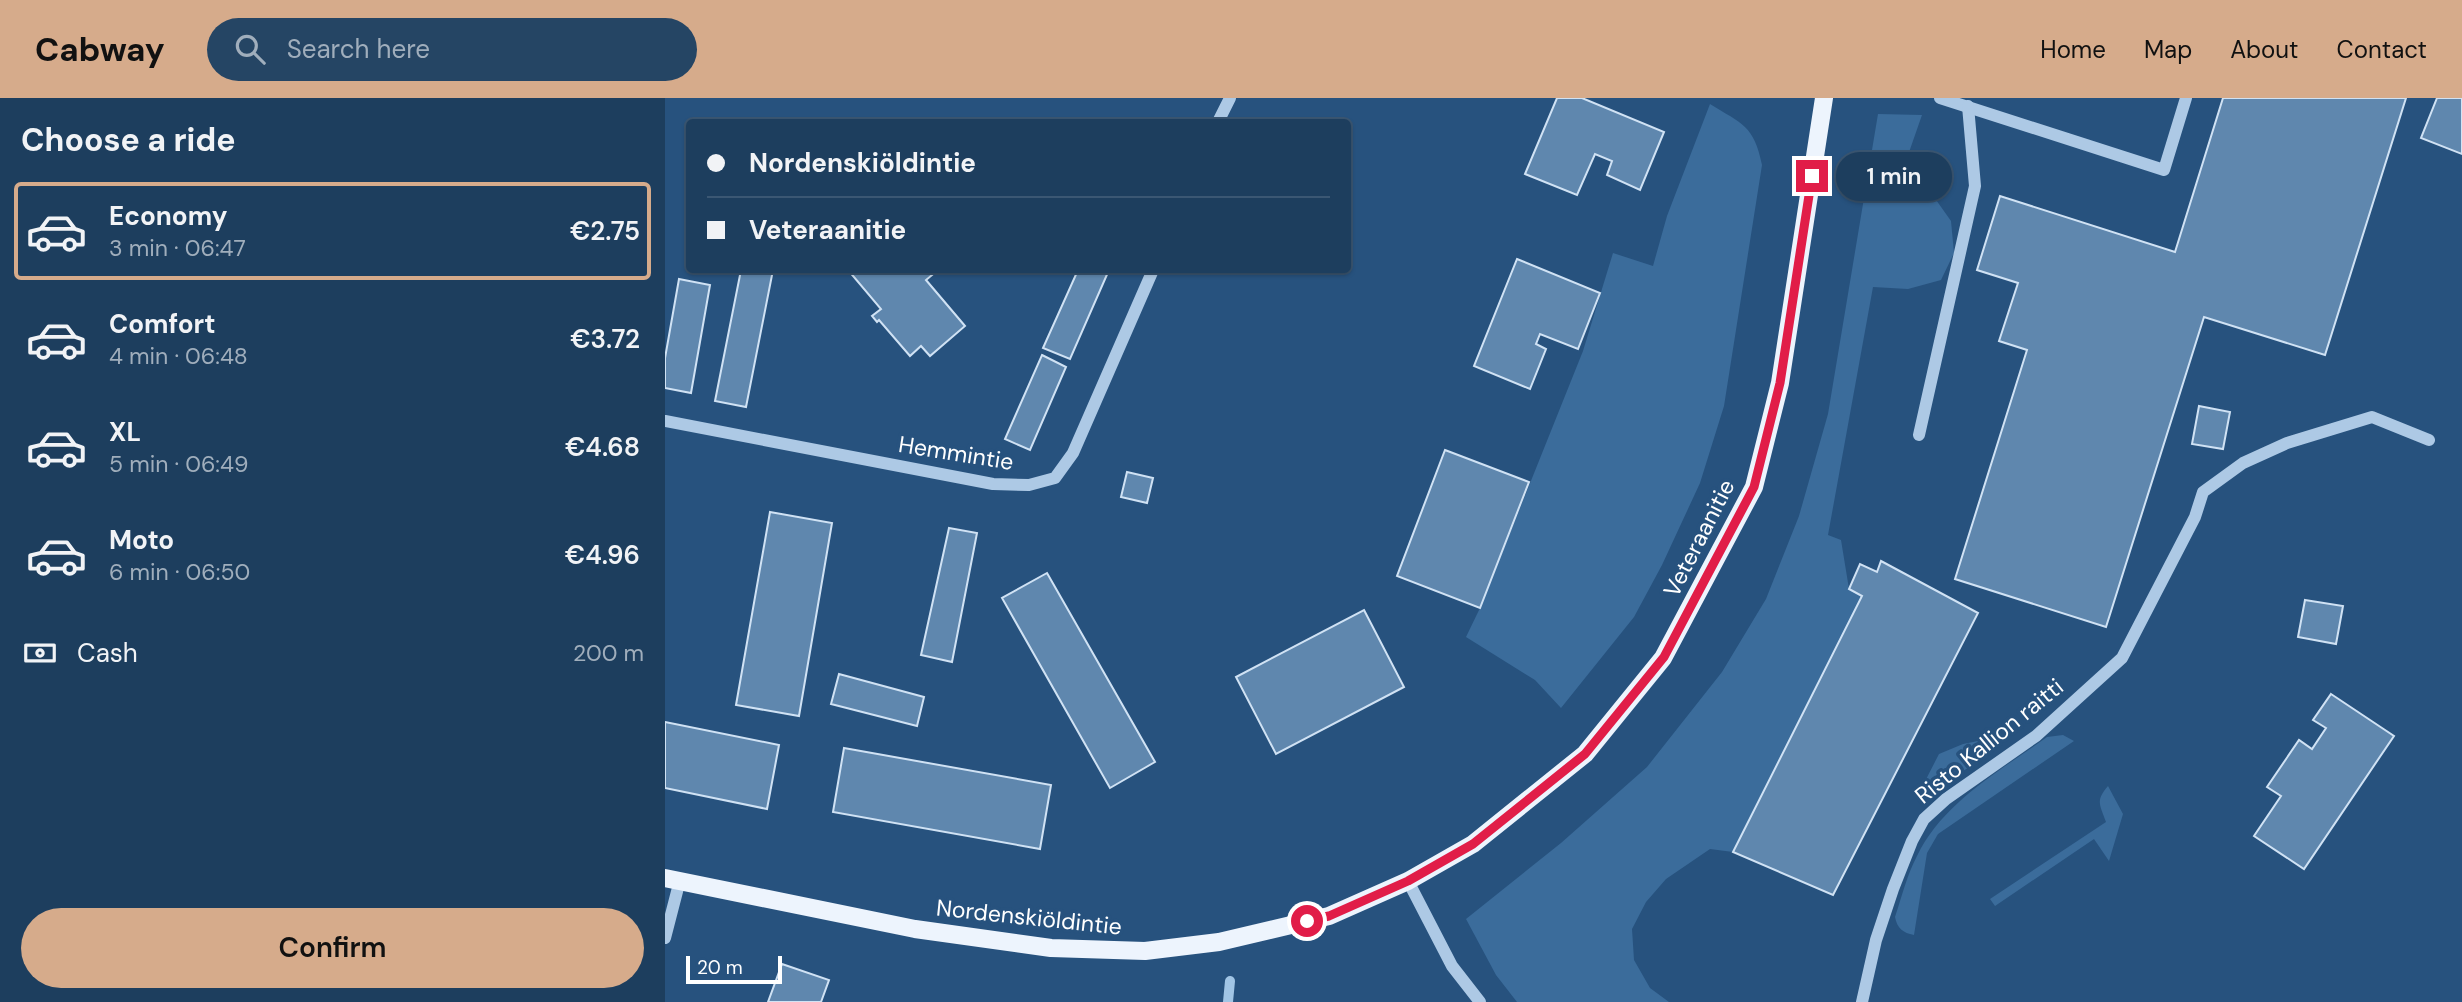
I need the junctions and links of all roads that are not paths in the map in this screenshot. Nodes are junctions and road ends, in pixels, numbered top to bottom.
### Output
1 (1230, 98) edge
2 (1824, 98) edge
3 (1940, 98) edge
4 (2186, 98) edge
5 (1968, 107) junction
6 (1220, 119) edge
7 (1152, 273) edge
8 (665, 421) edge
9 (1919, 435) dead end
10 (2429, 440) dead end
11 (673, 879) edge
12 (1408, 881) junction
13 (665, 938) edge
14 (1480, 1002) edge
15 (1862, 1002) edge

1 - 6 street
2 - 12 main road, Veteraanitie
3 - 5 street
4 - 5 street
5 - 9 street
7 - 8 street, Hemmintie
10 - 15 street, Risto Kallion raitti
11 - 12 main road, Nordenskiöldintie
11 - 13 street
12 - 14 street

